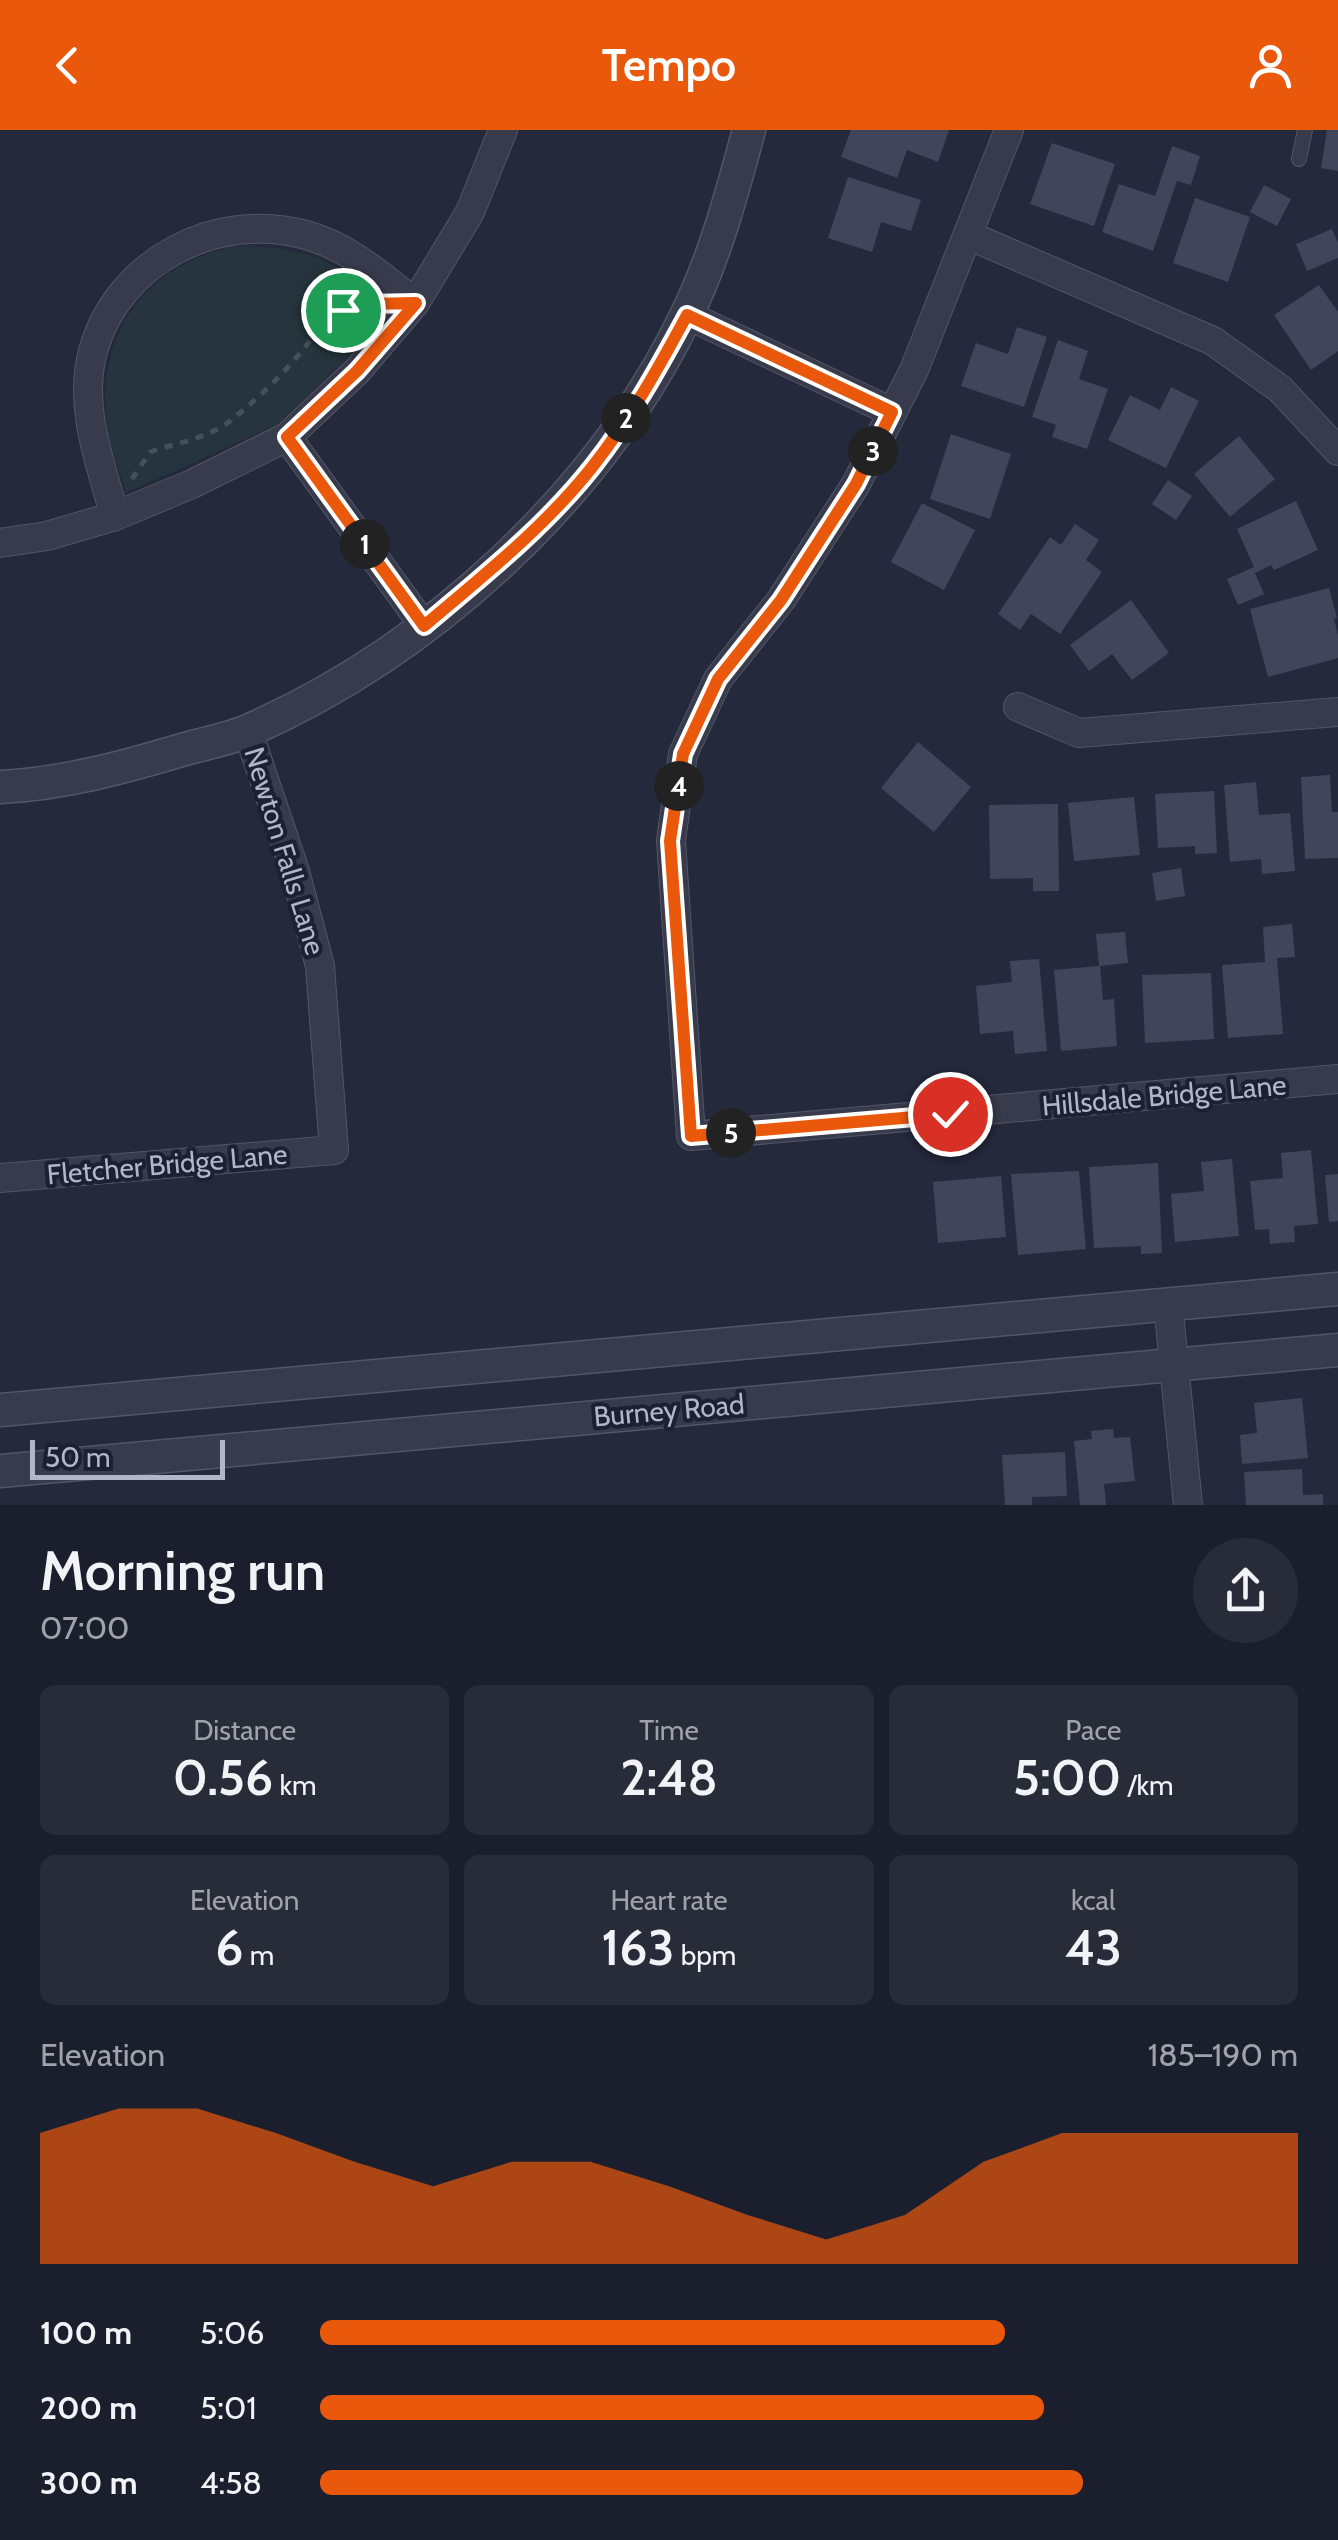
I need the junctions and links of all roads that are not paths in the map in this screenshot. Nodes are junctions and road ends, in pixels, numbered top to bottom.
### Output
1 (503, 130) edge
2 (749, 130) edge
3 (1009, 130) edge
4 (1304, 130) edge
5 (1299, 159) dead end
6 (968, 235) junction
7 (416, 303) junction
8 (687, 315) junction
9 (892, 412) junction
10 (287, 437) junction
11 (1338, 452) edge
12 (115, 516) junction
13 (0, 543) edge
14 (424, 626) junction
15 (1018, 707) dead end
16 (1338, 712) edge
17 (248, 732) junction
18 (0, 787) edge
19 (1338, 1079) edge
20 (334, 1150) joint
21 (0, 1178) edge
22 (1338, 1289) edge
23 (1168, 1304) junction
24 (1338, 1350) edge
25 (1174, 1364) junction
26 (0, 1410) edge
27 (0, 1471) edge
28 (1188, 1505) edge

1 - 7 street
2 - 8 street
3 - 6 street
4 - 5 lane
6 - 9 street
6 - 11 street
7 - 10 street
7 - 12 street
8 - 9 street
8 - 14 street
9 - 19 street, Hillsdale Bridge Lane
10 - 12 street
10 - 14 street
12 - 13 street
14 - 17 street
15 - 16 street
17 - 18 street
17 - 20 street, Newton Falls Lane
20 - 21 street, Fletcher Bridge Lane
22 - 23 street
23 - 25 street
23 - 26 street
24 - 25 street, Burney Road
25 - 27 street, Burney Road
25 - 28 street

